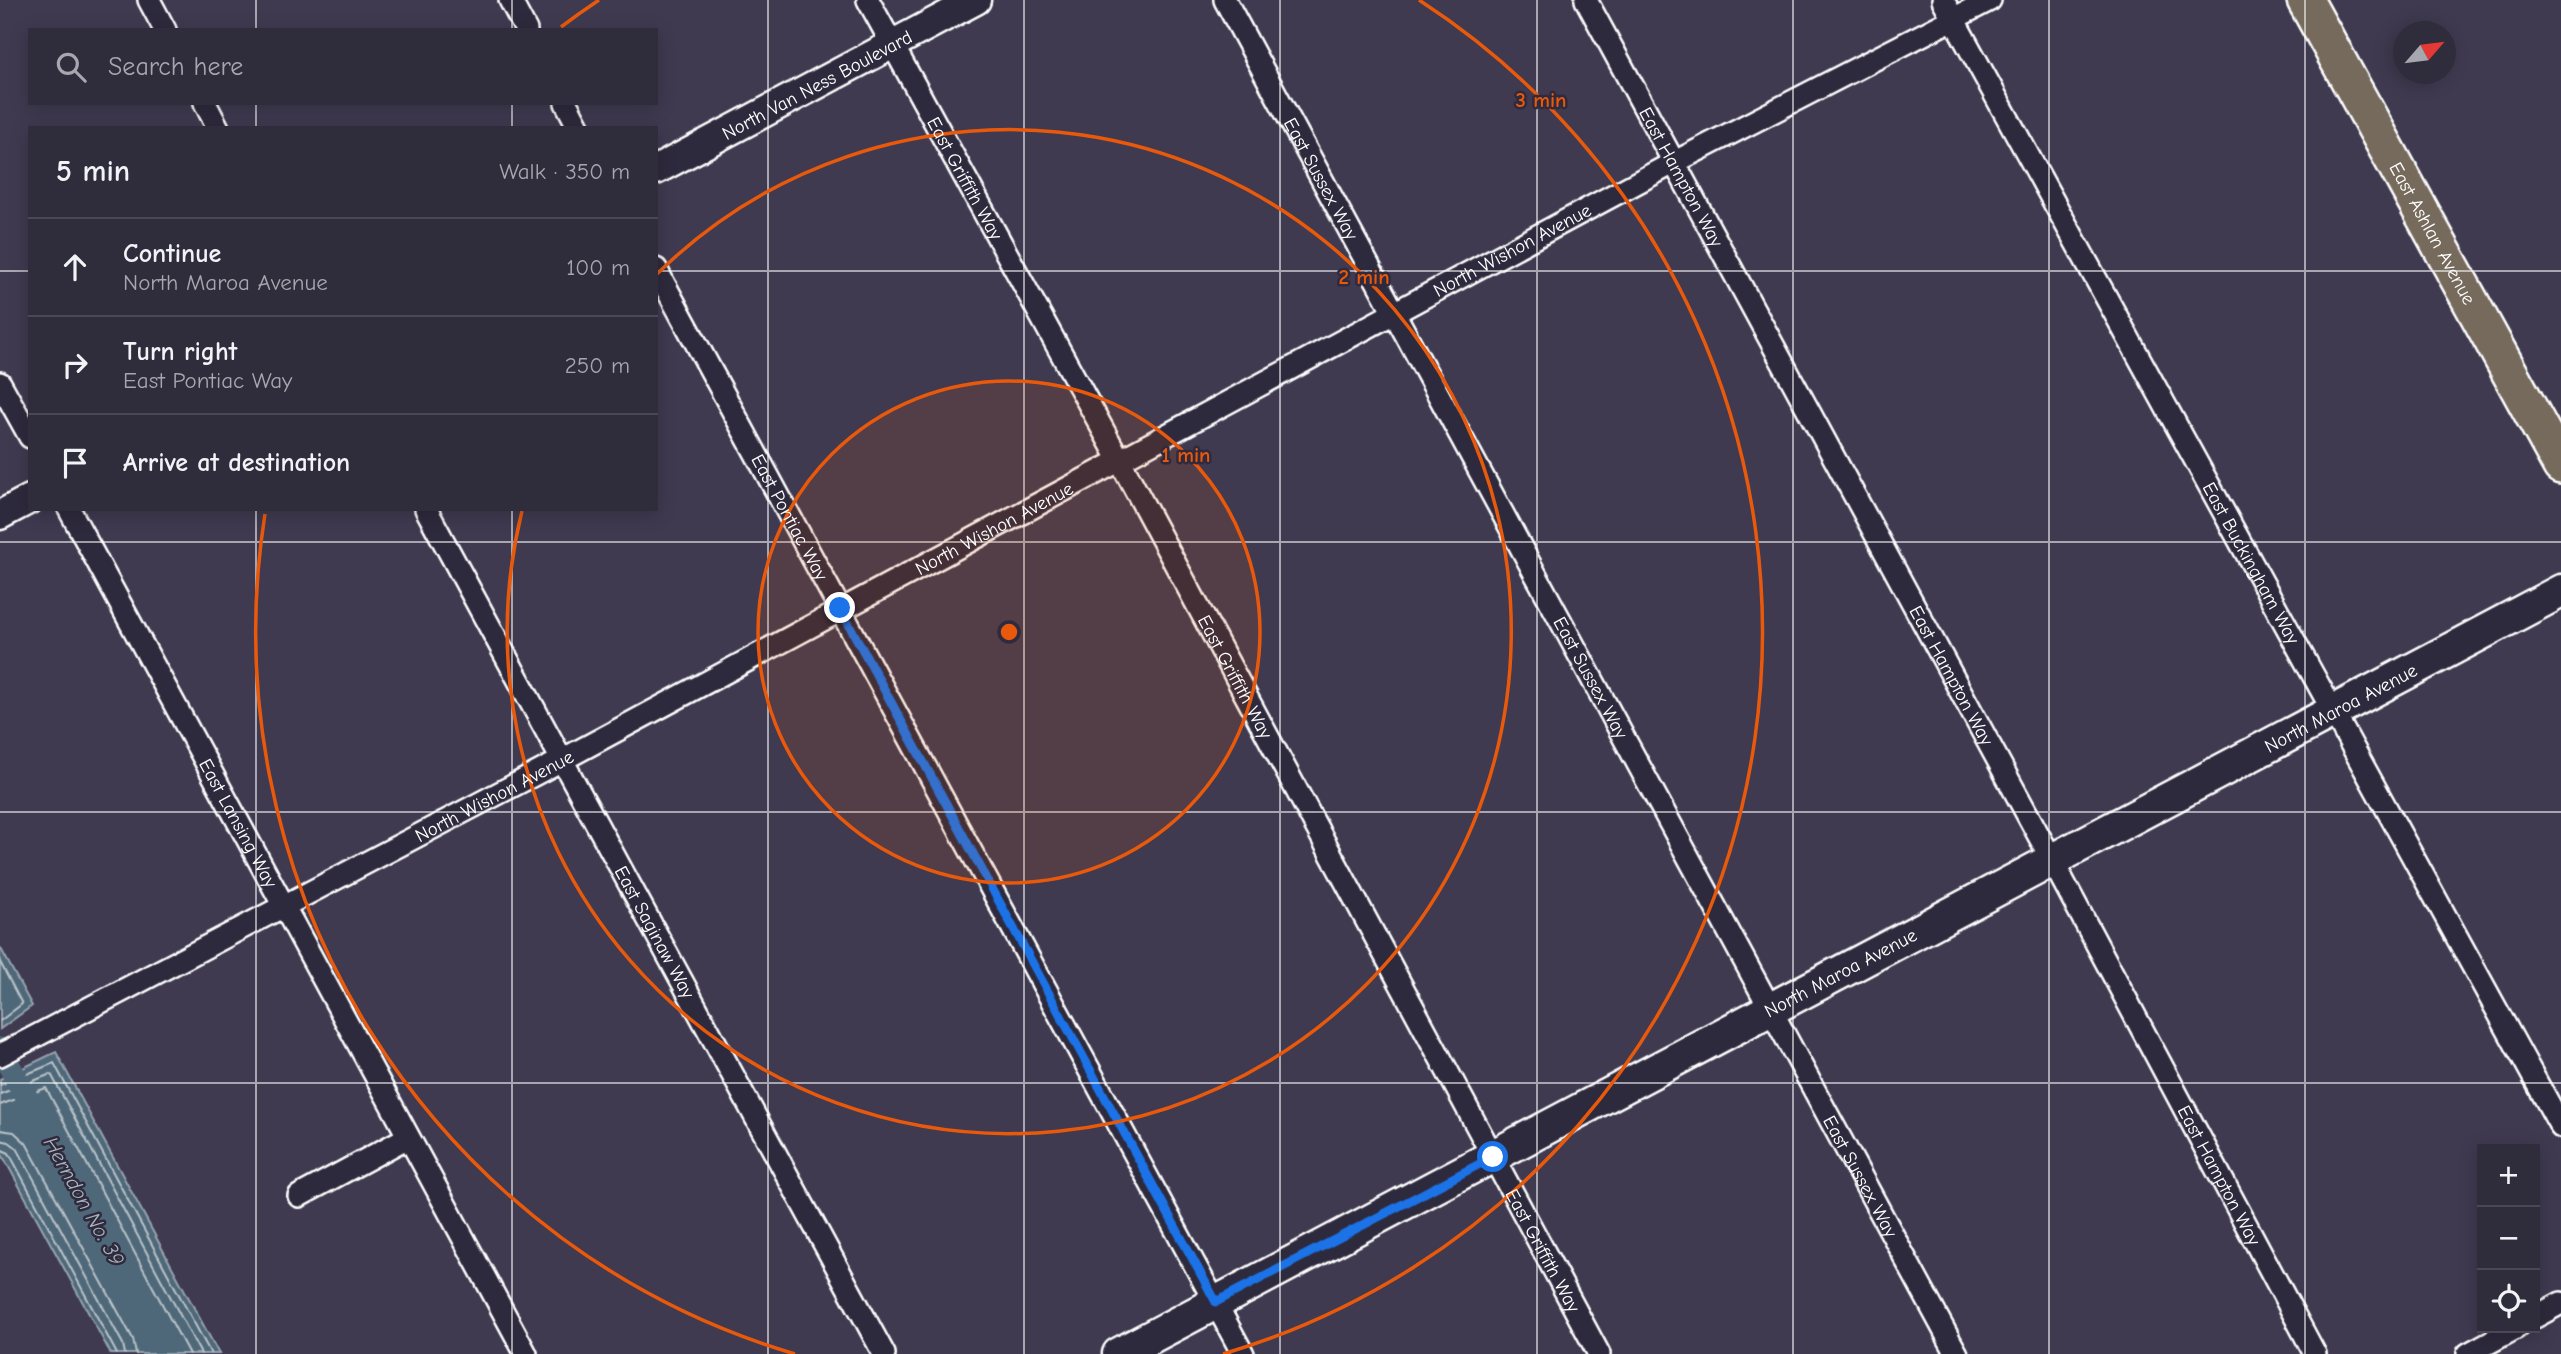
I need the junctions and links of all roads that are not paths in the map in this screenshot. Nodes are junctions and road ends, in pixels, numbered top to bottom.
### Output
1 (149, 0) edge
2 (510, 0) edge
3 (868, 0) edge
4 (976, 0) edge
5 (1225, 0) edge
6 (1586, 0) edge
7 (1944, 0) edge
8 (1990, 0) edge
9 (2305, 0) edge
10 (1954, 19) junction
11 (164, 28) edge
12 (525, 28) edge
13 (892, 44) junction
14 (206, 105) edge
15 (567, 105) edge
16 (217, 126) edge
17 (578, 126) edge
18 (1675, 162) junction
19 (658, 169) edge
20 (658, 273) edge
21 (1395, 312) junction
22 (0, 383) edge
23 (28, 433) edge
24 (1119, 459) junction
25 (2561, 466) edge
26 (28, 500) edge
27 (70, 511) edge
28 (427, 511) edge
29 (0, 515) edge
30 (2561, 591) edge
31 (840, 608) junction
32 (2332, 711) junction
33 (562, 760) junction
34 (2052, 860) junction
35 (284, 905) junction
36 (1772, 1009) junction
37 (0, 1055) edge
38 (2561, 1127) edge
39 (408, 1137) junction
40 (1493, 1157) junction
41 (299, 1196) dead end
42 (1216, 1302) junction
43 (2561, 1303) edge
44 (2540, 1314) edge
45 (2507, 1333) edge
46 (526, 1354) edge
47 (884, 1354) edge
48 (1119, 1354) edge
49 (1243, 1354) edge
50 (1599, 1354) edge
51 (1957, 1354) edge
52 (2315, 1354) edge
53 (2468, 1354) edge

1 - 11 street
2 - 12 street
3 - 13 street, East Griffith Way
4 - 13 street, North Van Ness Boulevard
5 - 21 street, East Sussex Way
6 - 18 street, East Hampton Way
7 - 10 street, East Buckingham Way
8 - 10 street, North Wishon Avenue
9 - 25 main road, East Ashlan Avenue
10 - 18 street, North Wishon Avenue
10 - 32 street, East Buckingham Way
13 - 19 street, North Van Ness Boulevard
13 - 24 street, East Griffith Way
14 - 16 street
15 - 17 street
18 - 21 street, North Wishon Avenue
18 - 34 street, East Hampton Way
20 - 31 street, East Pontiac Way
21 - 24 street, North Wishon Avenue
21 - 36 street, East Sussex Way
22 - 23 street
24 - 31 street, North Wishon Avenue
24 - 40 street, East Griffith Way
26 - 29 street
27 - 35 street, East Lansing Way
28 - 33 street, East Saginaw Way
30 - 32 main road, North Maroa Avenue
31 - 33 street, North Wishon Avenue
31 - 42 street, East Pontiac Way
32 - 34 main road, North Maroa Avenue
32 - 38 street, East Buckingham Way
33 - 35 street, North Wishon Avenue
33 - 47 street, East Saginaw Way
34 - 36 main road, North Maroa Avenue
34 - 52 street, East Hampton Way
35 - 37 street, North Wishon Avenue
35 - 39 street, East Lansing Way
36 - 40 main road, North Maroa Avenue
36 - 51 street, East Sussex Way
39 - 41 street
39 - 46 street, East Lansing Way
40 - 42 main road, North Maroa Avenue
40 - 50 street, East Griffith Way
42 - 48 main road, North Maroa Avenue
42 - 49 street, East Pontiac Way
43 - 44 street
45 - 53 street

